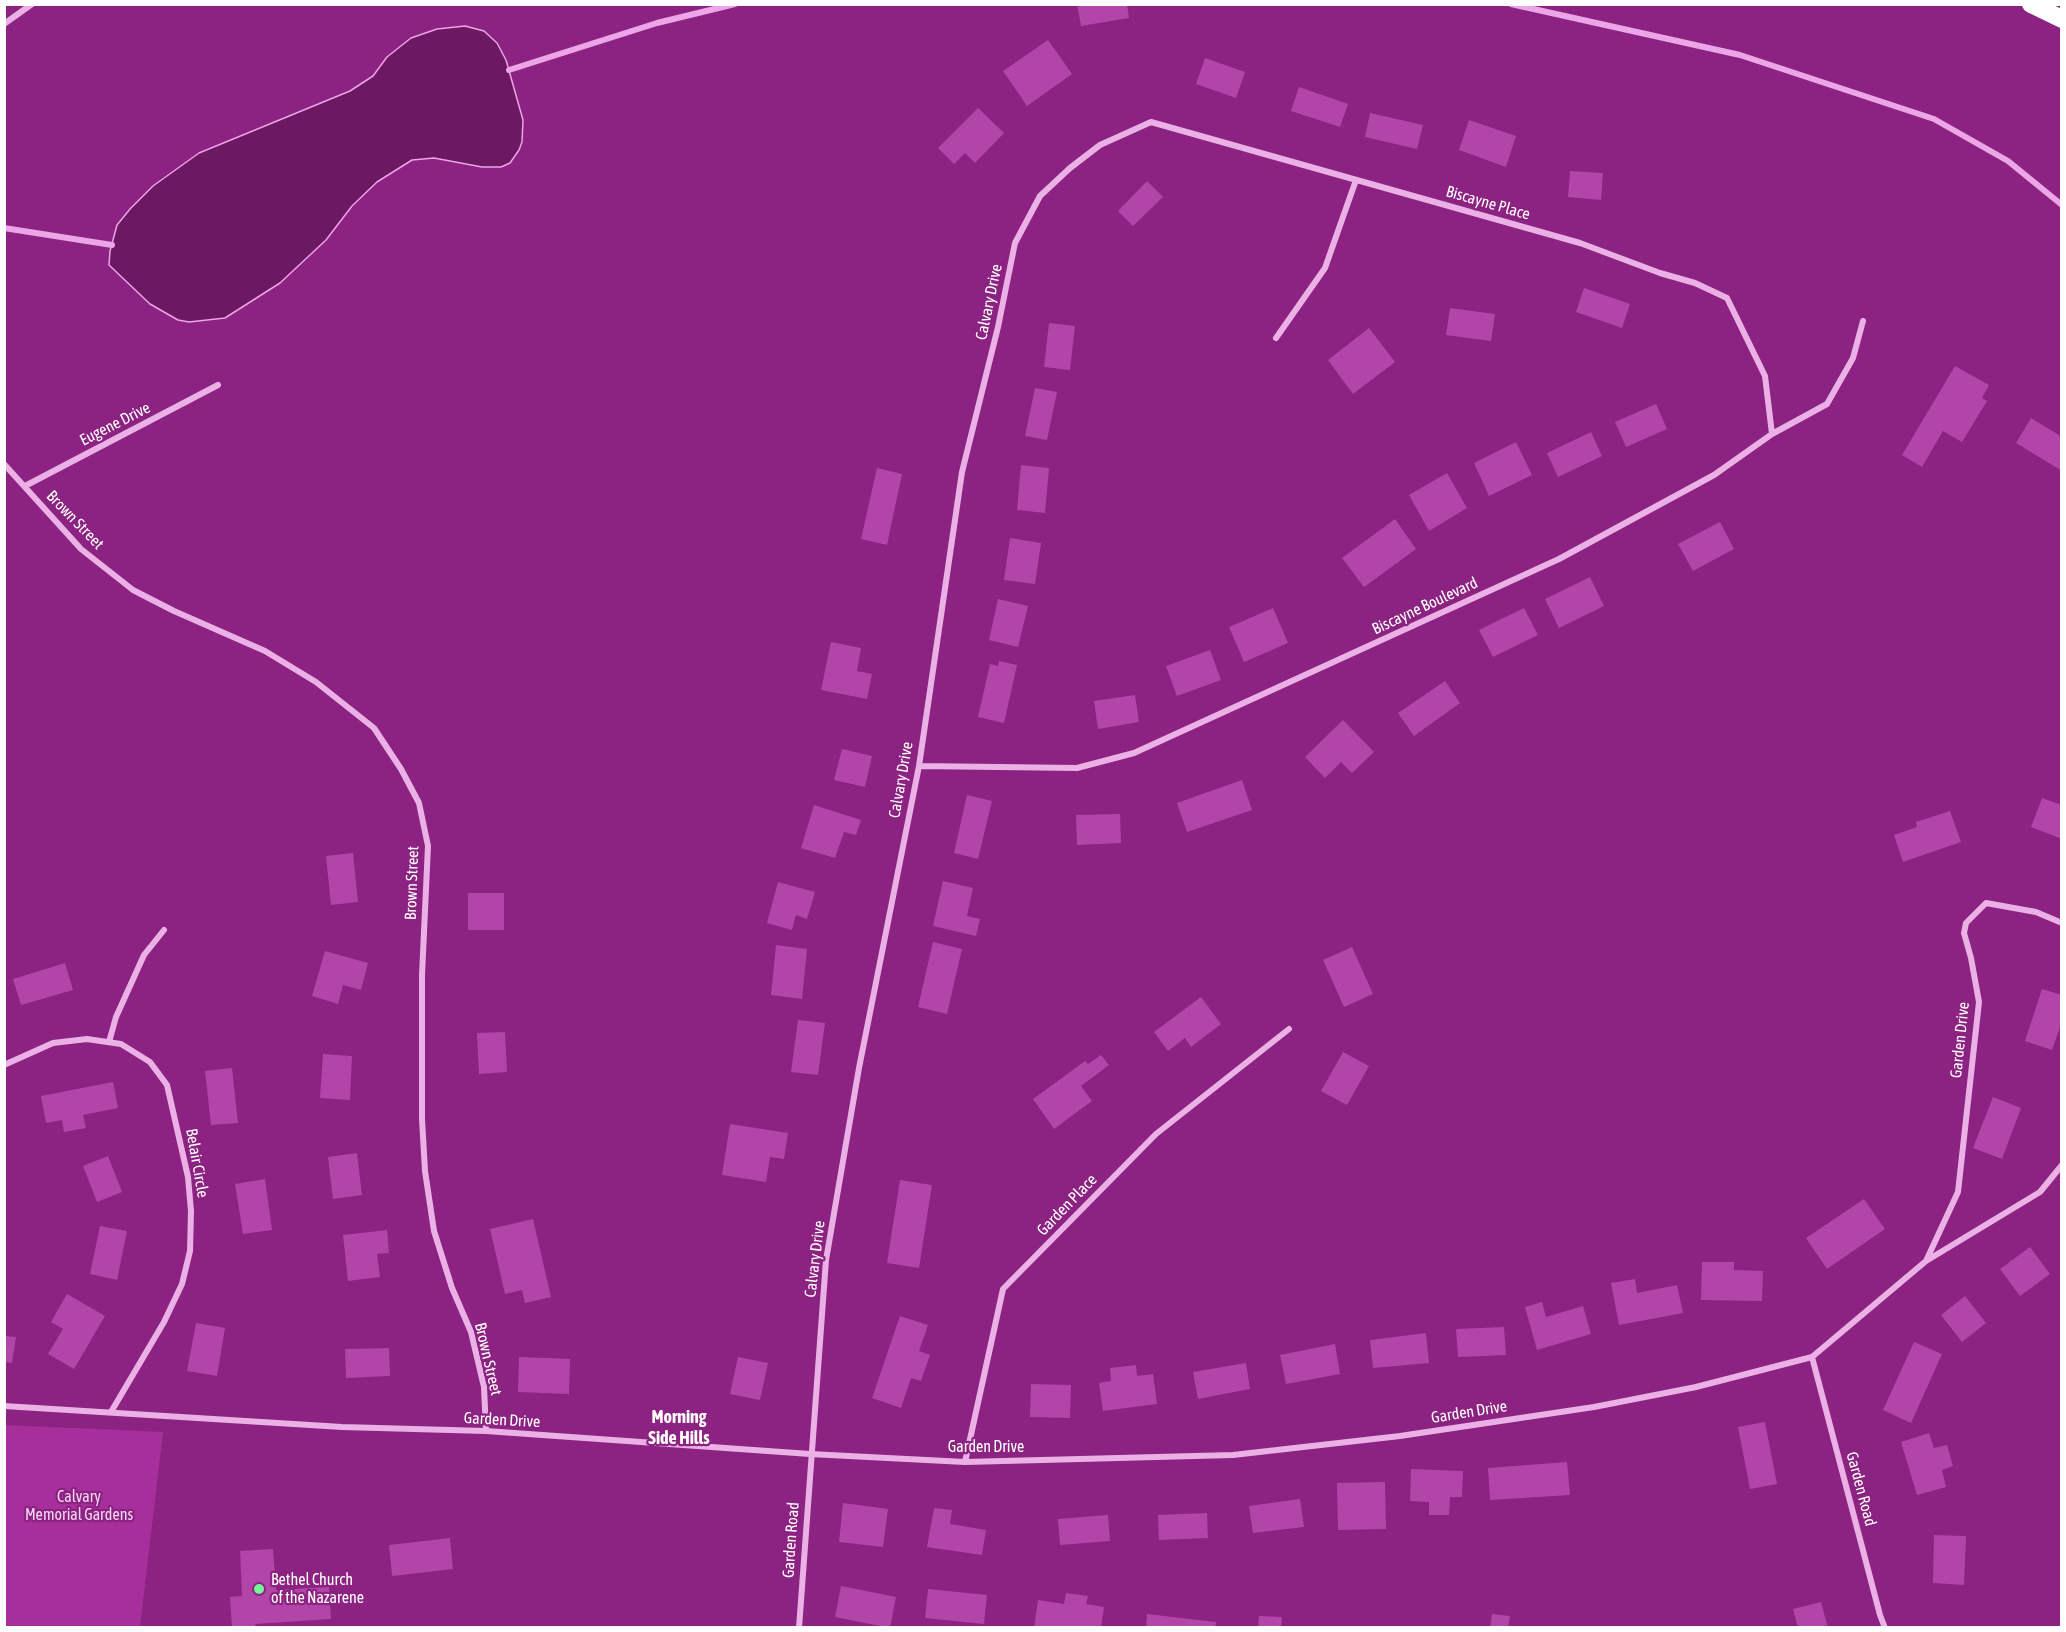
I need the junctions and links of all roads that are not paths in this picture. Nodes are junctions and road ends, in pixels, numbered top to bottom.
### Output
1 (32, 4) edge
2 (2031, 4) edge
3 (2061, 19) edge
4 (4, 24) edge
5 (1100, 145) joint
6 (1356, 180) junction
7 (1863, 321) dead end
8 (1276, 338) dead end
9 (218, 385) dead end
10 (1772, 434) junction
11 (4, 464) edge
12 (25, 486) junction
13 (919, 766) junction
14 (2061, 923) edge
15 (164, 930) dead end
16 (1289, 1029) dead end
17 (109, 1042) junction
18 (4, 1065) edge
19 (2061, 1166) edge
20 (1926, 1261) junction
21 (1812, 1357) junction
22 (4, 1406) edge
23 (111, 1412) junction
24 (486, 1431) junction
25 (810, 1454) junction
26 (965, 1462) junction
27 (799, 1628) edge
28 (1885, 1628) edge

1 - 4 street
2 - 3 highway
5 - 6 street, Biscayne Place
5 - 13 street, Calvary Drive
6 - 8 street
6 - 10 street, Biscayne Place
7 - 10 street, Biscayne Boulevard
9 - 12 street, Eugene Drive
10 - 13 street, Biscayne Boulevard
11 - 12 street, Brown Street
12 - 24 street, Brown Street
13 - 25 street, Calvary Drive
14 - 20 street, Garden Drive
15 - 17 street
16 - 26 street, Garden Place
17 - 18 street, Belair Circle
17 - 23 street, Belair Circle
19 - 20 street, Garden Drive
20 - 21 street, Garden Drive
21 - 26 street, Garden Drive
21 - 28 street, Garden Road
22 - 23 street, Garden Drive
23 - 24 street, Garden Drive
24 - 25 street, Garden Drive
25 - 26 street, Garden Drive
25 - 27 street, Garden Road

